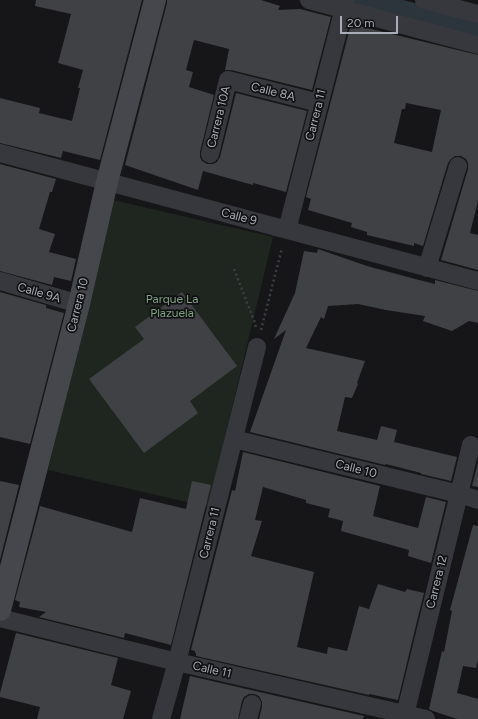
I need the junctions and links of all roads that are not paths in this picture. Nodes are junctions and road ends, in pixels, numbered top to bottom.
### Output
1 (155, 0) edge
2 (309, 0) edge
3 (424, 0) edge
4 (344, 5) edge
5 (478, 14) edge
6 (478, 45) edge
7 (228, 80) joint
8 (319, 103) junction
9 (0, 153) edge
10 (210, 154) dead end
11 (458, 166) dead end
12 (107, 182) junction
13 (287, 230) junction
14 (427, 268) junction
15 (0, 281) edge
16 (478, 281) edge
17 (79, 304) junction
18 (257, 347) road end
19 (234, 439) junction
20 (471, 445) dead end
21 (459, 494) junction
22 (478, 500) edge
23 (0, 610) edge
24 (0, 618) edge
25 (177, 662) junction
26 (404, 716) edge
27 (161, 719) edge
28 (426, 719) edge

1 - 12 main road, Carrera 10
2 - 4 street
3 - 5 street
4 - 6 street
4 - 8 street, Carrera 11
7 - 8 street, Calle 8A
7 - 10 street, Carrera 10A
8 - 13 street, Carrera 11
9 - 12 street, Calle 9
11 - 14 street
12 - 13 street, Calle 9
12 - 17 main road, Carrera 10
13 - 14 street, Calle 9
14 - 16 street, Calle 9
15 - 17 street, Calle 9A
17 - 23 main road, Carrera 10
18 - 19 street, Carrera 11
19 - 21 street, Calle 10
19 - 25 street, Carrera 11
20 - 21 street, Carrera 12
21 - 22 street, Calle 10
21 - 26 street, Carrera 12
24 - 25 street, Calle 11
25 - 26 street, Calle 11
25 - 27 street, Carrera 11
26 - 28 street, Calle 11

